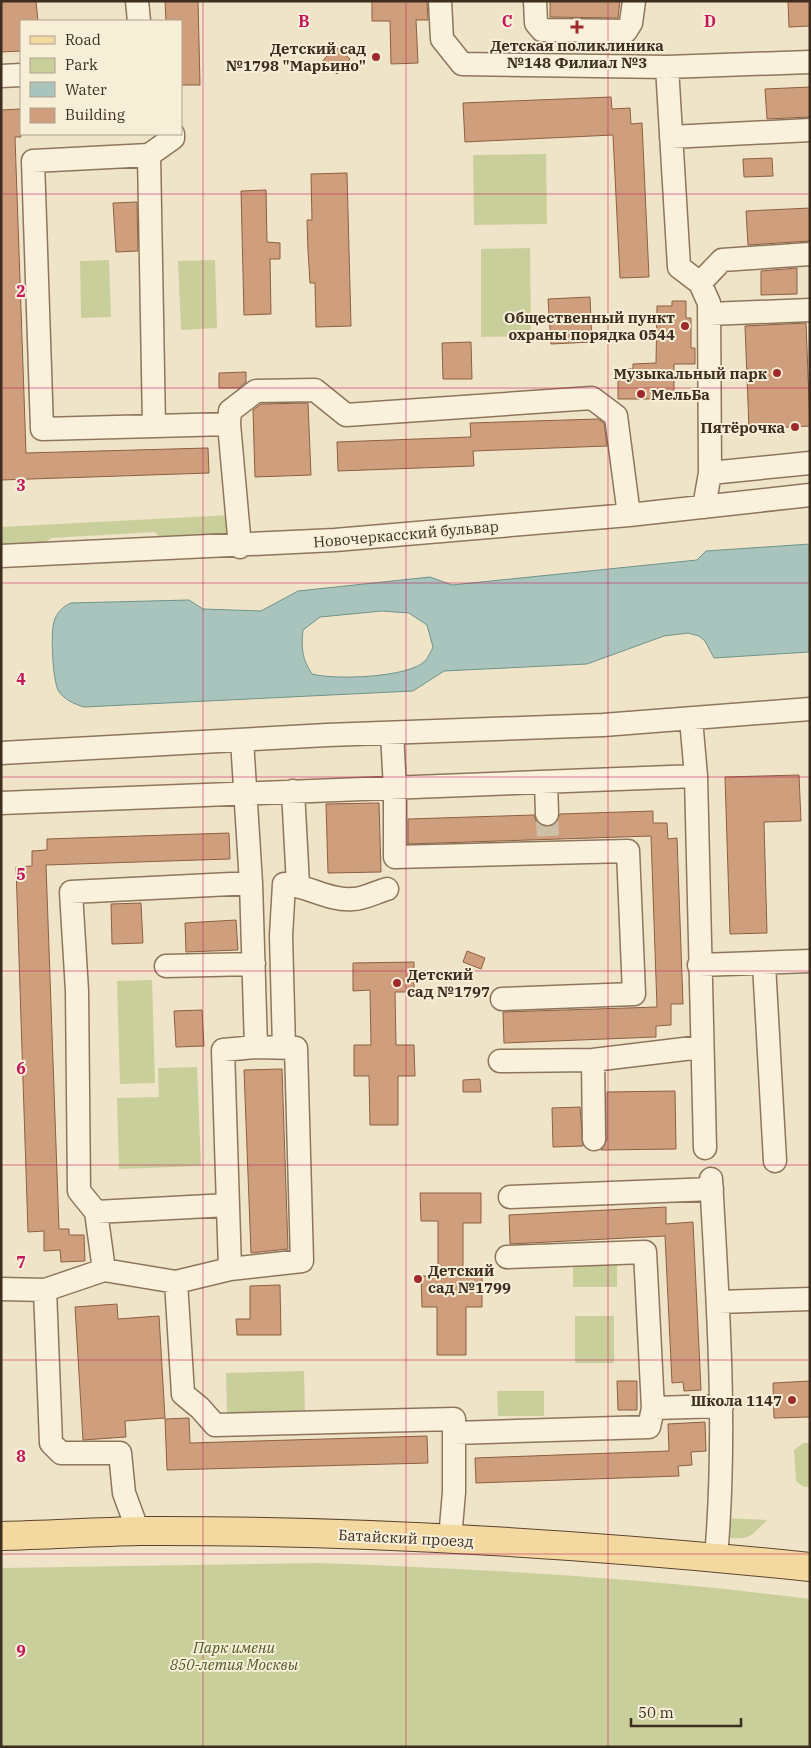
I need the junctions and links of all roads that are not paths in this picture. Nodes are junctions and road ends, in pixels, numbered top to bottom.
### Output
1 (137, 1) edge
2 (440, 1) edge
3 (535, 1) edge
4 (634, 1) edge
5 (139, 20) edge
6 (810, 62) edge
7 (667, 67) junction
8 (1, 76) edge
9 (20, 76) edge
10 (810, 130) edge
11 (173, 135) edge
12 (671, 137) junction
13 (149, 155) junction
14 (810, 254) edge
15 (700, 283) junction
16 (810, 310) edge
17 (709, 314) junction
18 (229, 424) junction
19 (154, 426) junction
20 (810, 463) edge
21 (710, 473) junction
22 (810, 495) edge
23 (704, 507) junction
24 (629, 515) junction
25 (240, 546) junction
26 (1, 556) edge
27 (810, 709) edge
28 (691, 719) junction
29 (392, 733) junction
30 (242, 740) junction
31 (1, 753) edge
32 (696, 776) junction
33 (546, 783) junction
34 (395, 789) junction
35 (292, 791) junction
36 (245, 792) junction
37 (1, 803) edge
38 (547, 814) tunnel mouth
39 (251, 883) junction
40 (298, 884) junction
41 (387, 889) dead end
42 (810, 962) edge
43 (254, 964) junction
44 (699, 964) junction
45 (764, 964) junction
46 (166, 966) dead end
47 (502, 999) dead end
48 (256, 1047) junction
49 (284, 1047) junction
50 (701, 1048) junction
51 (593, 1060) junction
52 (500, 1061) dead end
53 (594, 1139) dead end
54 (705, 1148) dead end
55 (775, 1162) dead end
56 (510, 1197) dead end
57 (228, 1205) junction
58 (96, 1212) junction
59 (507, 1256) dead end
60 (230, 1269) junction
61 (104, 1270) junction
62 (176, 1282) junction
63 (1, 1289) edge
64 (45, 1290) junction
65 (810, 1299) edge
66 (718, 1302) junction
67 (722, 1406) junction
68 (653, 1408) junction
69 (454, 1433) junction
70 (138, 1531) junction
71 (1, 1536) edge
72 (450, 1539) junction
73 (716, 1557) junction
74 (810, 1567) edge

1 - 5 street
2 - 7 street
3 - 4 street
6 - 7 street
7 - 12 street
8 - 9 street
10 - 12 street
11 - 13 street
12 - 15 street
13 - 19 street
13 - 19 street
14 - 15 street
15 - 17 street
16 - 17 street
17 - 21 street
18 - 19 street
18 - 24 street
18 - 25 street
20 - 21 street
21 - 23 street
22 - 23 street, Новочеркасский бульвар
23 - 24 street, Новочеркасский бульвар
24 - 25 street, Новочеркасский бульвар
25 - 26 street, Новочеркасский бульвар
27 - 28 street
28 - 29 street
28 - 32 street
29 - 30 street
29 - 34 street
30 - 31 street
30 - 36 street
32 - 33 street
32 - 44 street
33 - 34 street
33 - 38 street
34 - 35 street
34 - 47 street
35 - 36 street
35 - 40 street
36 - 37 street
36 - 39 street
39 - 43 street
39 - 58 street
40 - 41 street
40 - 49 street
42 - 45 street
43 - 46 street
43 - 48 street
44 - 45 street
44 - 50 street
45 - 55 street
48 - 49 street
48 - 57 street
49 - 60 street
50 - 51 street
50 - 54 street
51 - 52 street
51 - 53 street
56 - 66 street
57 - 58 street
57 - 60 street
58 - 61 street
59 - 68 street
60 - 62 street
61 - 62 street
61 - 64 street
62 - 69 street
63 - 64 street
64 - 70 street
65 - 66 street
66 - 67 street
67 - 68 street
67 - 73 street
68 - 69 street
69 - 72 street
70 - 71 main road, Батайский проезд
70 - 72 main road, Батайский проезд
72 - 73 main road, Батайский проезд
73 - 74 main road, Батайский проезд

